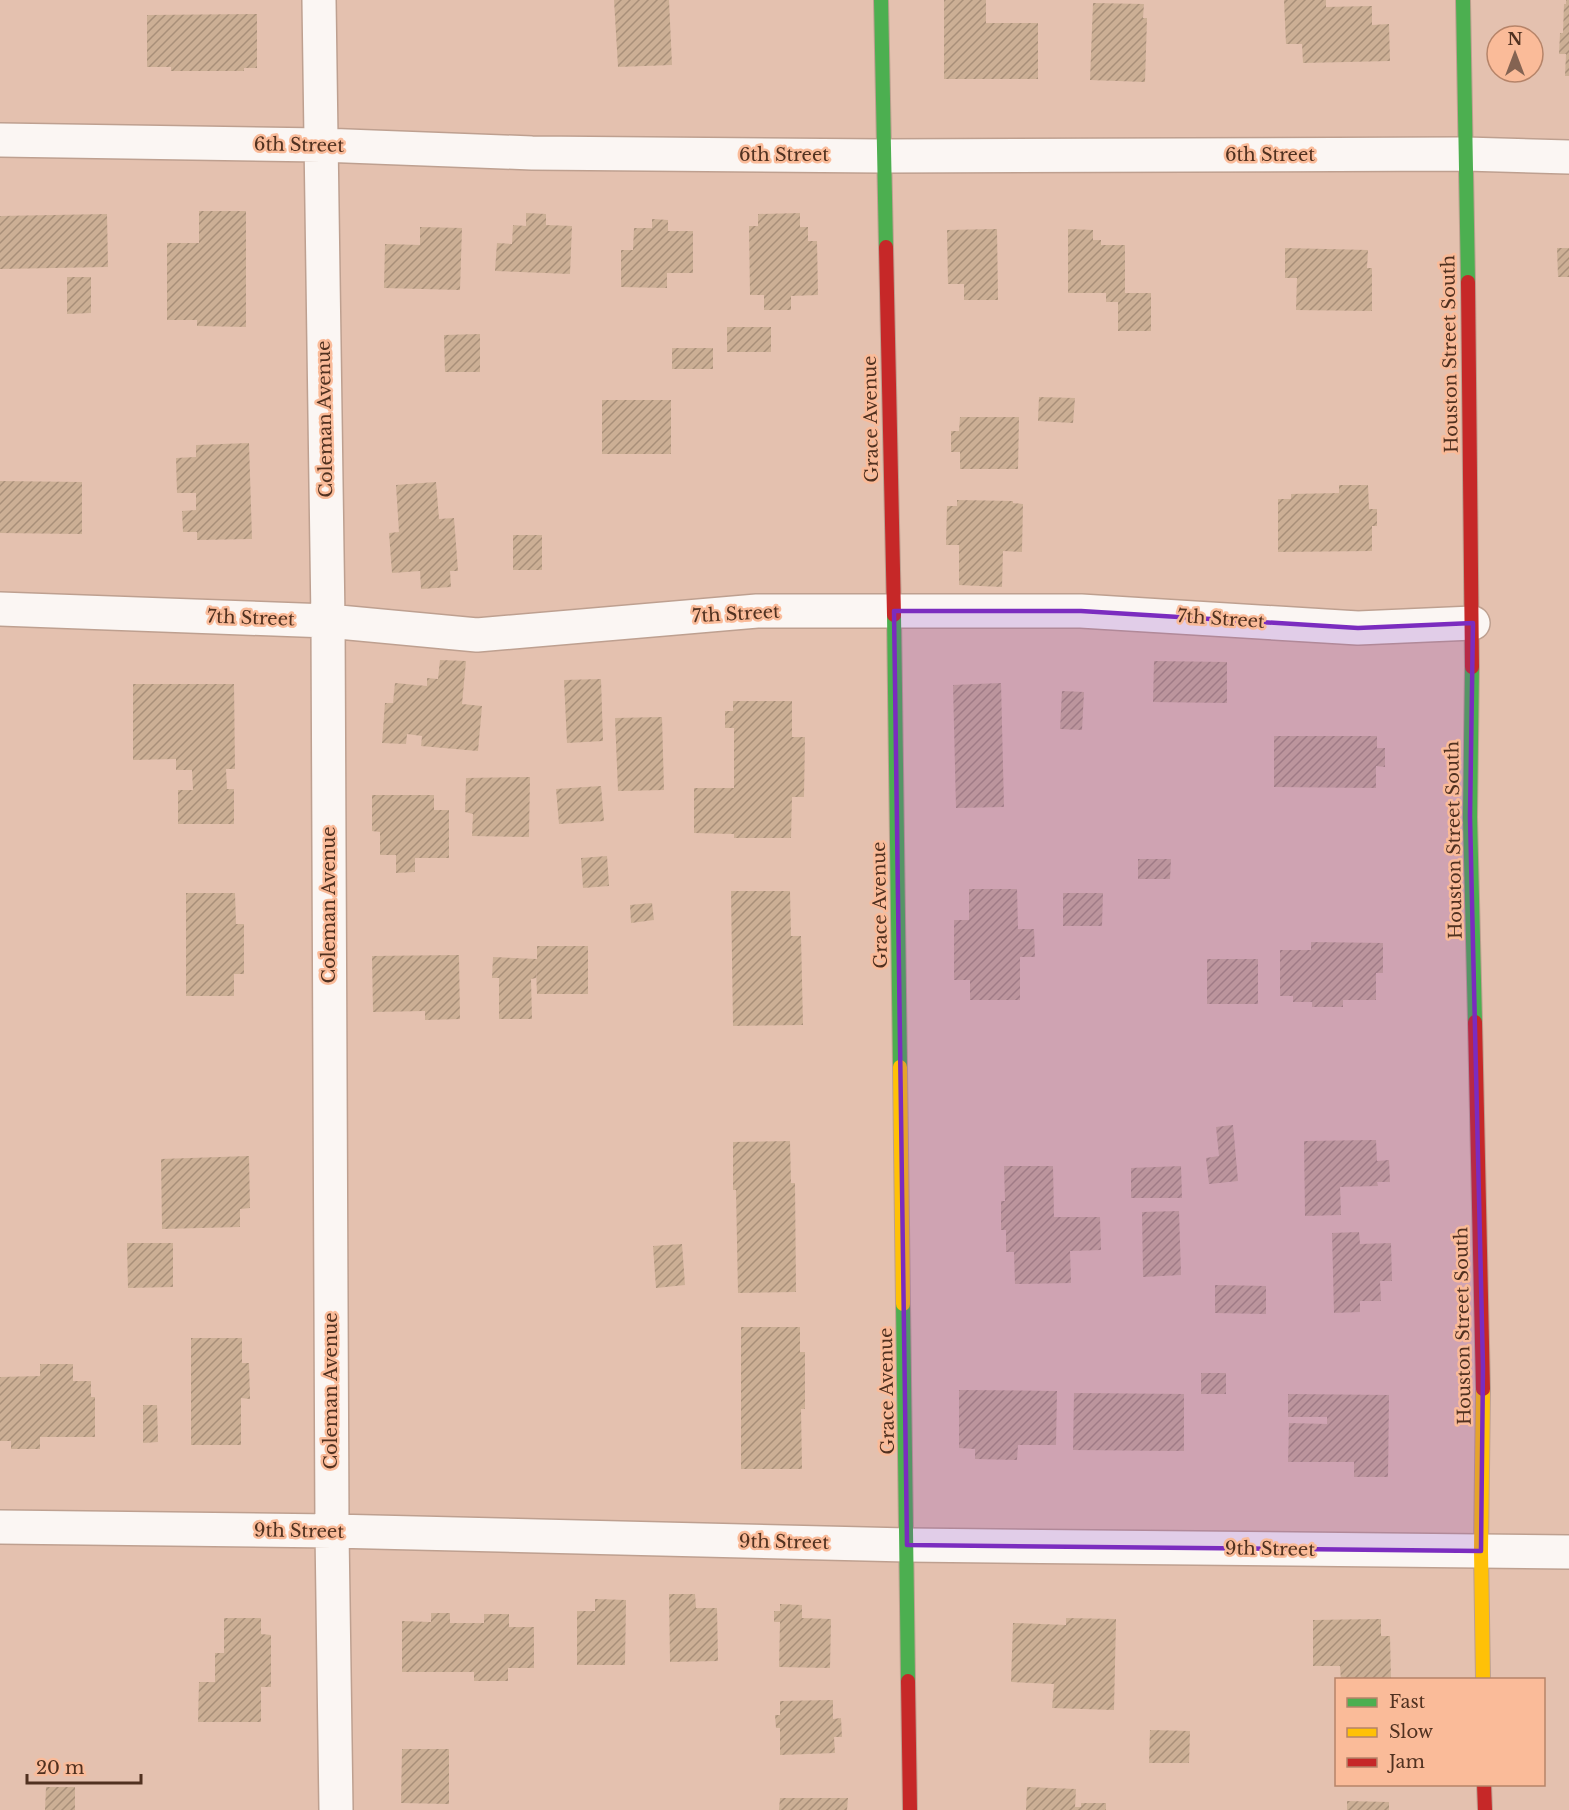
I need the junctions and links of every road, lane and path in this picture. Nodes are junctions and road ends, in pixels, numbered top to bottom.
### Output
1 (320, 0) edge
2 (881, 0) edge
3 (1462, 0) edge
4 (0, 140) edge
5 (321, 145) junction
6 (1465, 154) junction
7 (883, 156) junction
8 (1569, 157) edge
9 (0, 609) edge
10 (894, 611) junction
11 (328, 621) junction
12 (1473, 623) junction
13 (0, 1527) edge
14 (332, 1531) junction
15 (907, 1545) junction
16 (1481, 1551) junction
17 (1569, 1552) edge
18 (1483, 1678) edge
19 (1484, 1786) edge
20 (336, 1810) edge
21 (910, 1810) edge
22 (1485, 1810) edge

1 - 5 street, Coleman Avenue
2 - 7 street, Grace Avenue
3 - 6 street, Houston Street South
4 - 5 street, 6th Street
5 - 7 street, 6th Street
5 - 11 street, Coleman Avenue
6 - 7 street, 6th Street
6 - 8 street, 6th Street
6 - 12 street, Houston Street South
7 - 10 street, Grace Avenue
9 - 11 street, 7th Street
10 - 11 street, 7th Street
10 - 12 street, 7th Street
10 - 15 street, Grace Avenue
11 - 14 street, Coleman Avenue
12 - 16 street, Houston Street South
13 - 14 street, 9th Street
14 - 15 street, 9th Street
14 - 20 street, Coleman Avenue
15 - 16 street, 9th Street
15 - 21 street, Grace Avenue
16 - 17 street, 9th Street
16 - 18 street, Houston Street South
19 - 22 street

